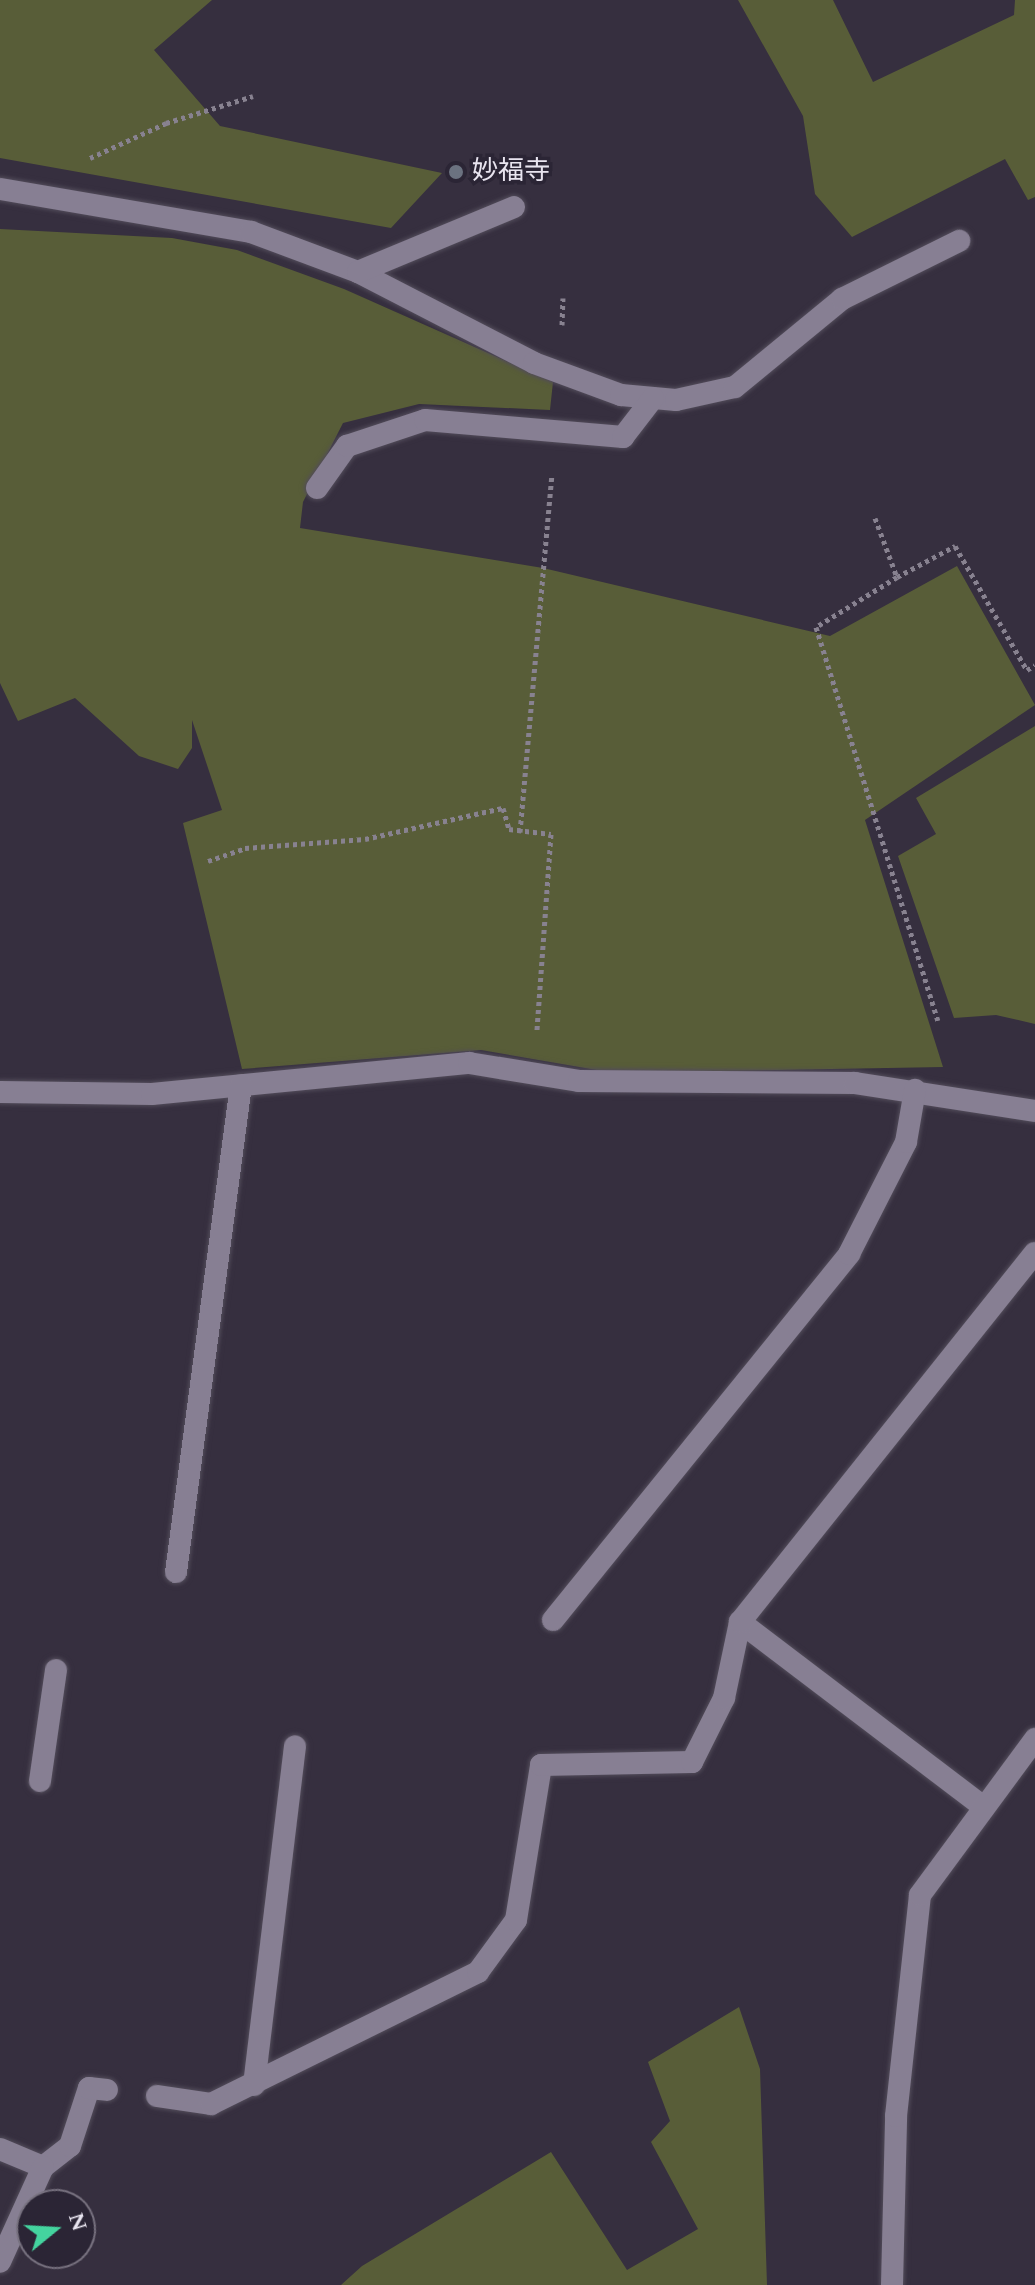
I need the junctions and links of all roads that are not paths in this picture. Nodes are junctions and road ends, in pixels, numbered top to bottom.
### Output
1 (0, 189) edge
2 (514, 207) dead end
3 (959, 241) dead end
4 (358, 272) junction
5 (653, 398) junction
6 (317, 488) dead end
7 (241, 1085) junction
8 (915, 1090) junction
9 (0, 1092) edge
10 (1035, 1111) edge
11 (1031, 1266) edge
12 (176, 1572) dead end
13 (553, 1620) dead end
14 (740, 1622) junction
15 (56, 1670) dead end
16 (1035, 1739) edge
17 (295, 1746) dead end
18 (40, 1781) dead end
19 (984, 1807) junction
20 (254, 2085) junction
21 (107, 2090) dead end
22 (157, 2096) dead end
23 (0, 2149) edge
24 (43, 2167) junction
25 (0, 2262) edge
26 (892, 2285) edge

1 - 4 street
2 - 4 street
3 - 5 street
4 - 5 street
5 - 6 street
7 - 8 street
7 - 9 street
7 - 12 street
8 - 10 street
8 - 13 street
11 - 14 street
14 - 19 street
14 - 20 street
15 - 18 street
16 - 19 street
17 - 20 street
19 - 26 street
20 - 22 street
21 - 24 street
23 - 24 street
24 - 25 street

